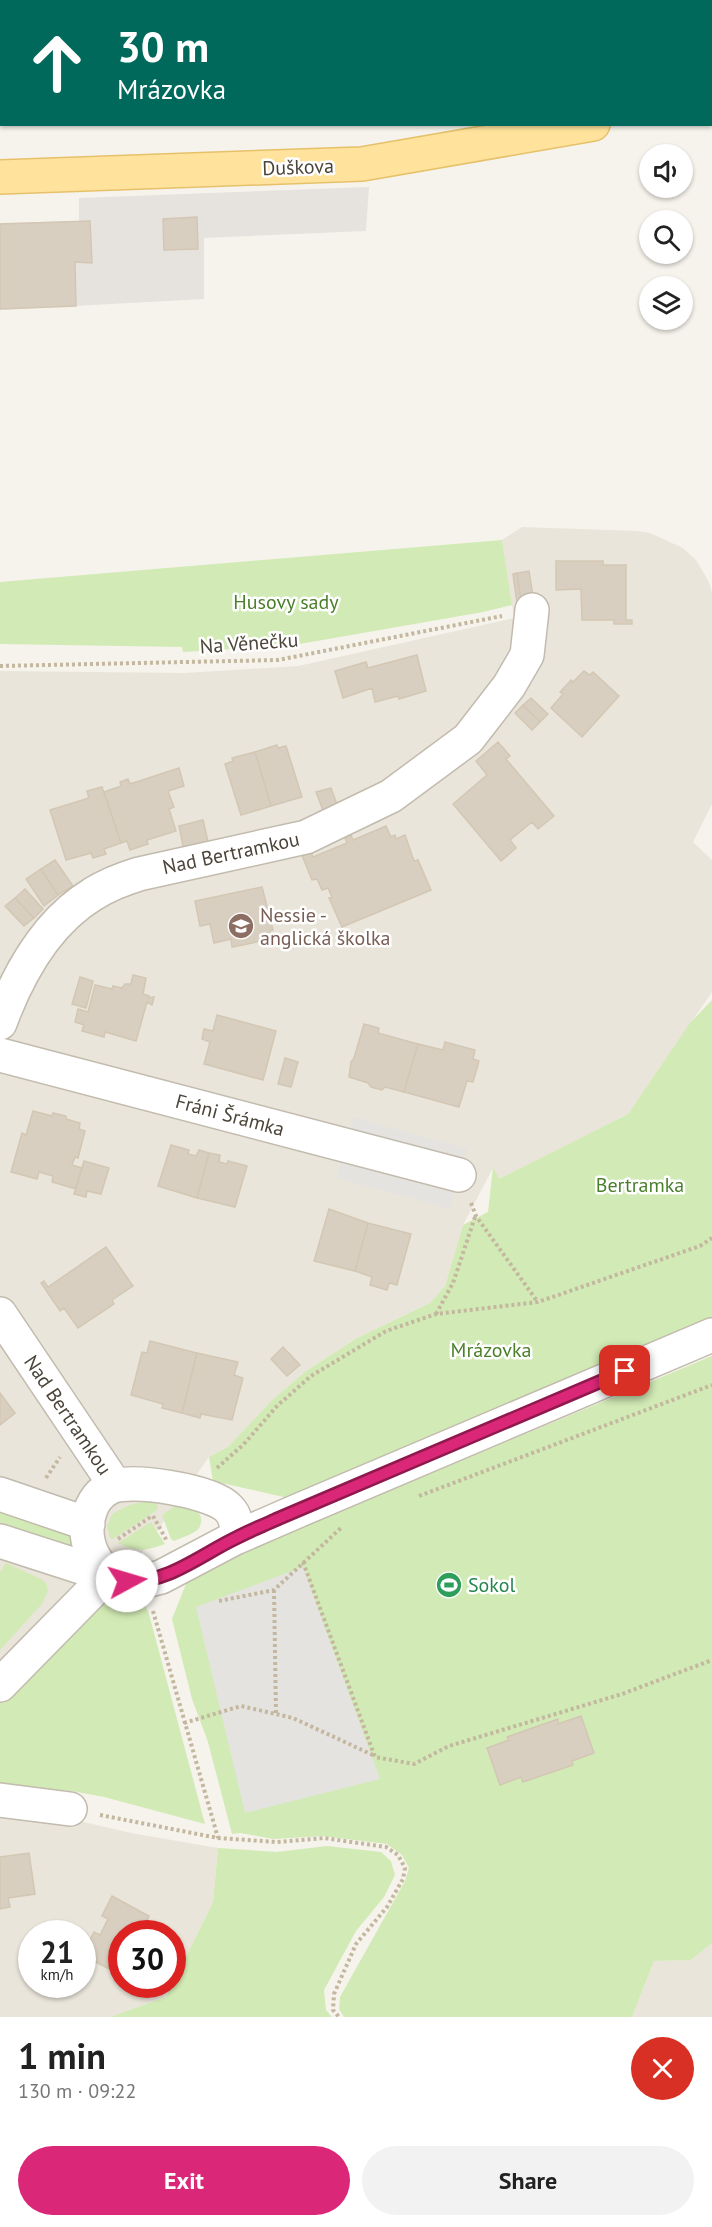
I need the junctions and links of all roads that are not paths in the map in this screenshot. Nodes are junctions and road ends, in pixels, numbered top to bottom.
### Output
1 (581, 126) edge
2 (0, 177) edge
3 (531, 610) road end
4 (0, 1023) edge
5 (0, 1054) edge
6 (459, 1175) road end
7 (0, 1314) edge
8 (712, 1335) edge
9 (115, 1485) junction
10 (0, 1494) edge
11 (88, 1524) junction
12 (235, 1538) junction
13 (0, 1541) edge
14 (108, 1575) junction
15 (0, 1685) edge
16 (0, 1800) edge
17 (70, 1809) road end

1 - 2 main road, Duškova
3 - 4 street, Nad Bertramkou
5 - 6 street, Fráni Šrámka
7 - 9 street, Nad Bertramkou
8 - 12 street
9 - 11 street, Nad Bertramkou
9 - 12 street
10 - 11 street
11 - 14 street, Nad Bertramkou
12 - 14 street
13 - 14 street
14 - 15 street
16 - 17 street

